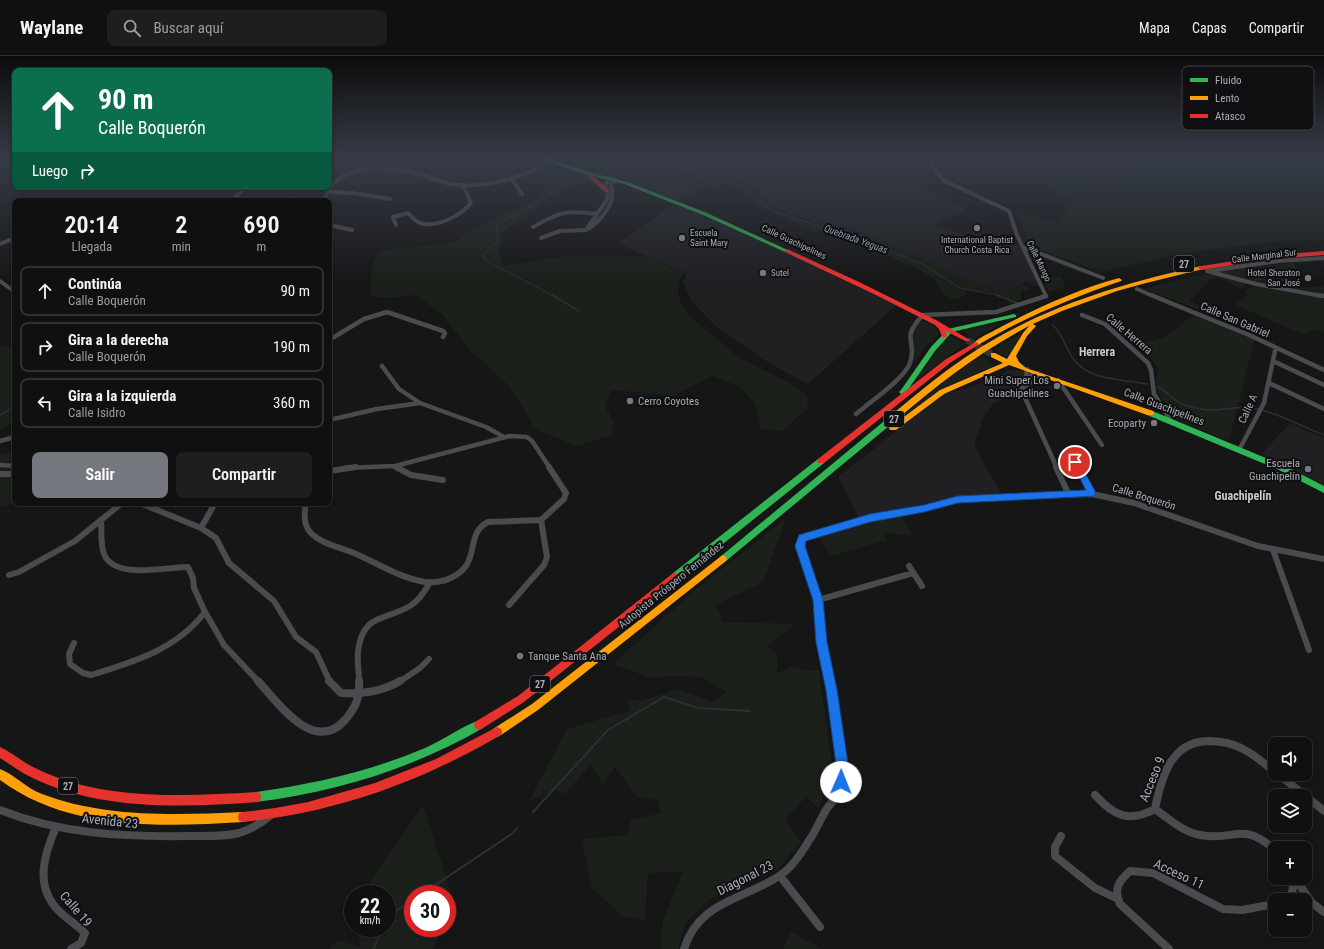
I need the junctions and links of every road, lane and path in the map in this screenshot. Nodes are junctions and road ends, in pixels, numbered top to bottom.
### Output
1 (469, 199) edge
2 (607, 199) edge
3 (612, 199) edge
4 (654, 199) edge
5 (981, 199) edge
6 (596, 214) junction
7 (396, 225) dead end
8 (332, 226) edge
9 (534, 227) dead end
10 (352, 230) dead end
11 (586, 230) junction
12 (541, 238) dead end
13 (12, 239) edge
14 (0, 244) edge
15 (1023, 247) junction
16 (1324, 247) edge
17 (1324, 253) edge
18 (1324, 258) edge
19 (1207, 271) junction
20 (1103, 278) dead end
21 (1143, 280) junction
22 (0, 281) edge
23 (1137, 289) dead end
24 (12, 290) edge
25 (1324, 296) edge
26 (1048, 305) junction
27 (1053, 313) junction
28 (923, 314) junction
29 (1082, 315) dead end
30 (934, 321) junction
31 (963, 326) junction
32 (950, 330) junction
33 (944, 336) junction
34 (443, 337) dead end
35 (332, 338) edge
36 (1275, 351) dead end
37 (1010, 359) junction
38 (1273, 361) junction
39 (382, 366) dead end
40 (995, 369) junction
41 (1324, 370) edge
42 (1040, 374) junction
43 (1058, 380) junction
44 (1269, 383) junction
45 (1324, 385) edge
46 (420, 403) junction
47 (1324, 409) edge
48 (856, 414) dead end
49 (332, 419) edge
50 (1170, 421) junction
51 (871, 422) junction
52 (12, 438) edge
53 (504, 438) junction
54 (0, 441) edge
55 (1102, 445) dead end
56 (1239, 450) junction
57 (1075, 462) dead end
58 (0, 465) edge
59 (12, 466) edge
60 (394, 466) junction
61 (332, 470) edge
62 (0, 474) edge
63 (12, 474) edge
64 (442, 480) dead end
65 (813, 486) junction
66 (1324, 490) edge
67 (1092, 494) junction
68 (1069, 495) junction
69 (118, 506) edge
70 (147, 506) edge
71 (213, 506) edge
72 (306, 506) edge
73 (101, 520) junction
74 (541, 520) junction
75 (202, 528) junction
76 (1273, 550) junction
77 (1324, 559) edge
78 (909, 566) dead end
79 (913, 573) junction
80 (9, 575) dead end
81 (430, 582) junction
82 (922, 586) dead end
83 (818, 600) junction
84 (509, 605) dead end
85 (205, 612) junction
86 (74, 643) dead end
87 (1309, 650) dead end
88 (429, 659) dead end
89 (831, 690) joint
90 (360, 694) junction
91 (0, 752) edge
92 (1268, 767) edge
93 (0, 774) edge
94 (1287, 781) edge
95 (1095, 795) dead end
96 (1155, 809) junction
97 (0, 810) edge
98 (1324, 811) edge
99 (274, 812) junction
100 (56, 827) junction
101 (1061, 836) dead end
102 (1268, 844) edge
103 (780, 876) junction
104 (1116, 898) junction
105 (1312, 904) edge
106 (1268, 906) edge
107 (1324, 912) edge
108 (820, 928) dead end
109 (71, 949) edge
110 (684, 949) edge
111 (1169, 949) edge

1 - 7 street
2 - 6 street
3 - 11 street
4 - 28 main road, Calle Guachipelines
5 - 15 street, Calle Mango
6 - 9 street
6 - 11 street
8 - 10 street
11 - 12 street
13 - 14 street
15 - 20 street
15 - 28 street, Calle Mango
16 - 26 main road, Autopista Próspero Fernández / 27
17 - 21 main road, Autopista Próspero Fernández / 27
18 - 19 street, Calle Marginal Sur
19 - 21 main road
19 - 25 street
21 - 27 main road, Autopista Próspero Fernández / 27
22 - 24 street
23 - 41 street, Calle San Gabriel
26 - 31 main road
26 - 51 main road, Autopista Próspero Fernández / 27
27 - 37 main road
27 - 65 main road, Autopista Próspero Fernández / 27
28 - 30 main road, Calle Guachipelines
28 - 48 street
29 - 50 street, Calle Herrera
30 - 32 main road, Calle Guachipelines
30 - 33 main road
31 - 32 main road
31 - 32 main road, Calle Guachipelines
32 - 33 main road
33 - 51 main road
34 - 35 street
36 - 38 street, Calle A
37 - 40 main road
37 - 40 main road, Calle Guachipelines
37 - 42 main road, Calle Guachipelines
38 - 44 street, Calle A
38 - 45 street
39 - 46 street
40 - 65 main road
42 - 43 main road, Calle Guachipelines
42 - 68 street
43 - 50 main road, Calle Guachipelines
43 - 55 street
44 - 47 street
44 - 56 street, Calle A
46 - 49 street
46 - 53 street
50 - 56 main road, Calle Guachipelines
51 - 91 main road, Autopista Próspero Fernández / 27
52 - 54 street
53 - 60 street
53 - 74 street
56 - 66 main road, Calle Guachipelines
57 - 67 street
58 - 59 street
60 - 61 street
60 - 64 street
62 - 63 street
65 - 99 main road, Autopista Próspero Fernández / 27
67 - 68 street, Calle Boquerón
67 - 76 street, Calle Boquerón
68 - 83 street, Calle Boquerón
69 - 73 street
70 - 75 street
71 - 75 street
72 - 81 street
73 - 80 street
73 - 85 street
74 - 81 street
74 - 84 street
75 - 90 street
76 - 77 street, Calle Boquerón
76 - 87 street
78 - 79 street
79 - 82 street
79 - 83 street
81 - 90 street
83 - 89 street, Calle Boquerón
85 - 86 street
85 - 90 street
88 - 90 street
89 - 103 street, Diagonal 23
92 - 96 street, Acceso 9
93 - 99 main road, Autopista Próspero Fernández / 27
94 - 98 street
95 - 96 street, Acceso 9
96 - 102 street
97 - 100 street, Avenida 23
99 - 100 street, Avenida 23
100 - 109 street, Calle 19
101 - 104 street
103 - 108 street
103 - 110 street, Diagonal 23
104 - 106 street, Acceso 11
104 - 111 street
105 - 107 street

